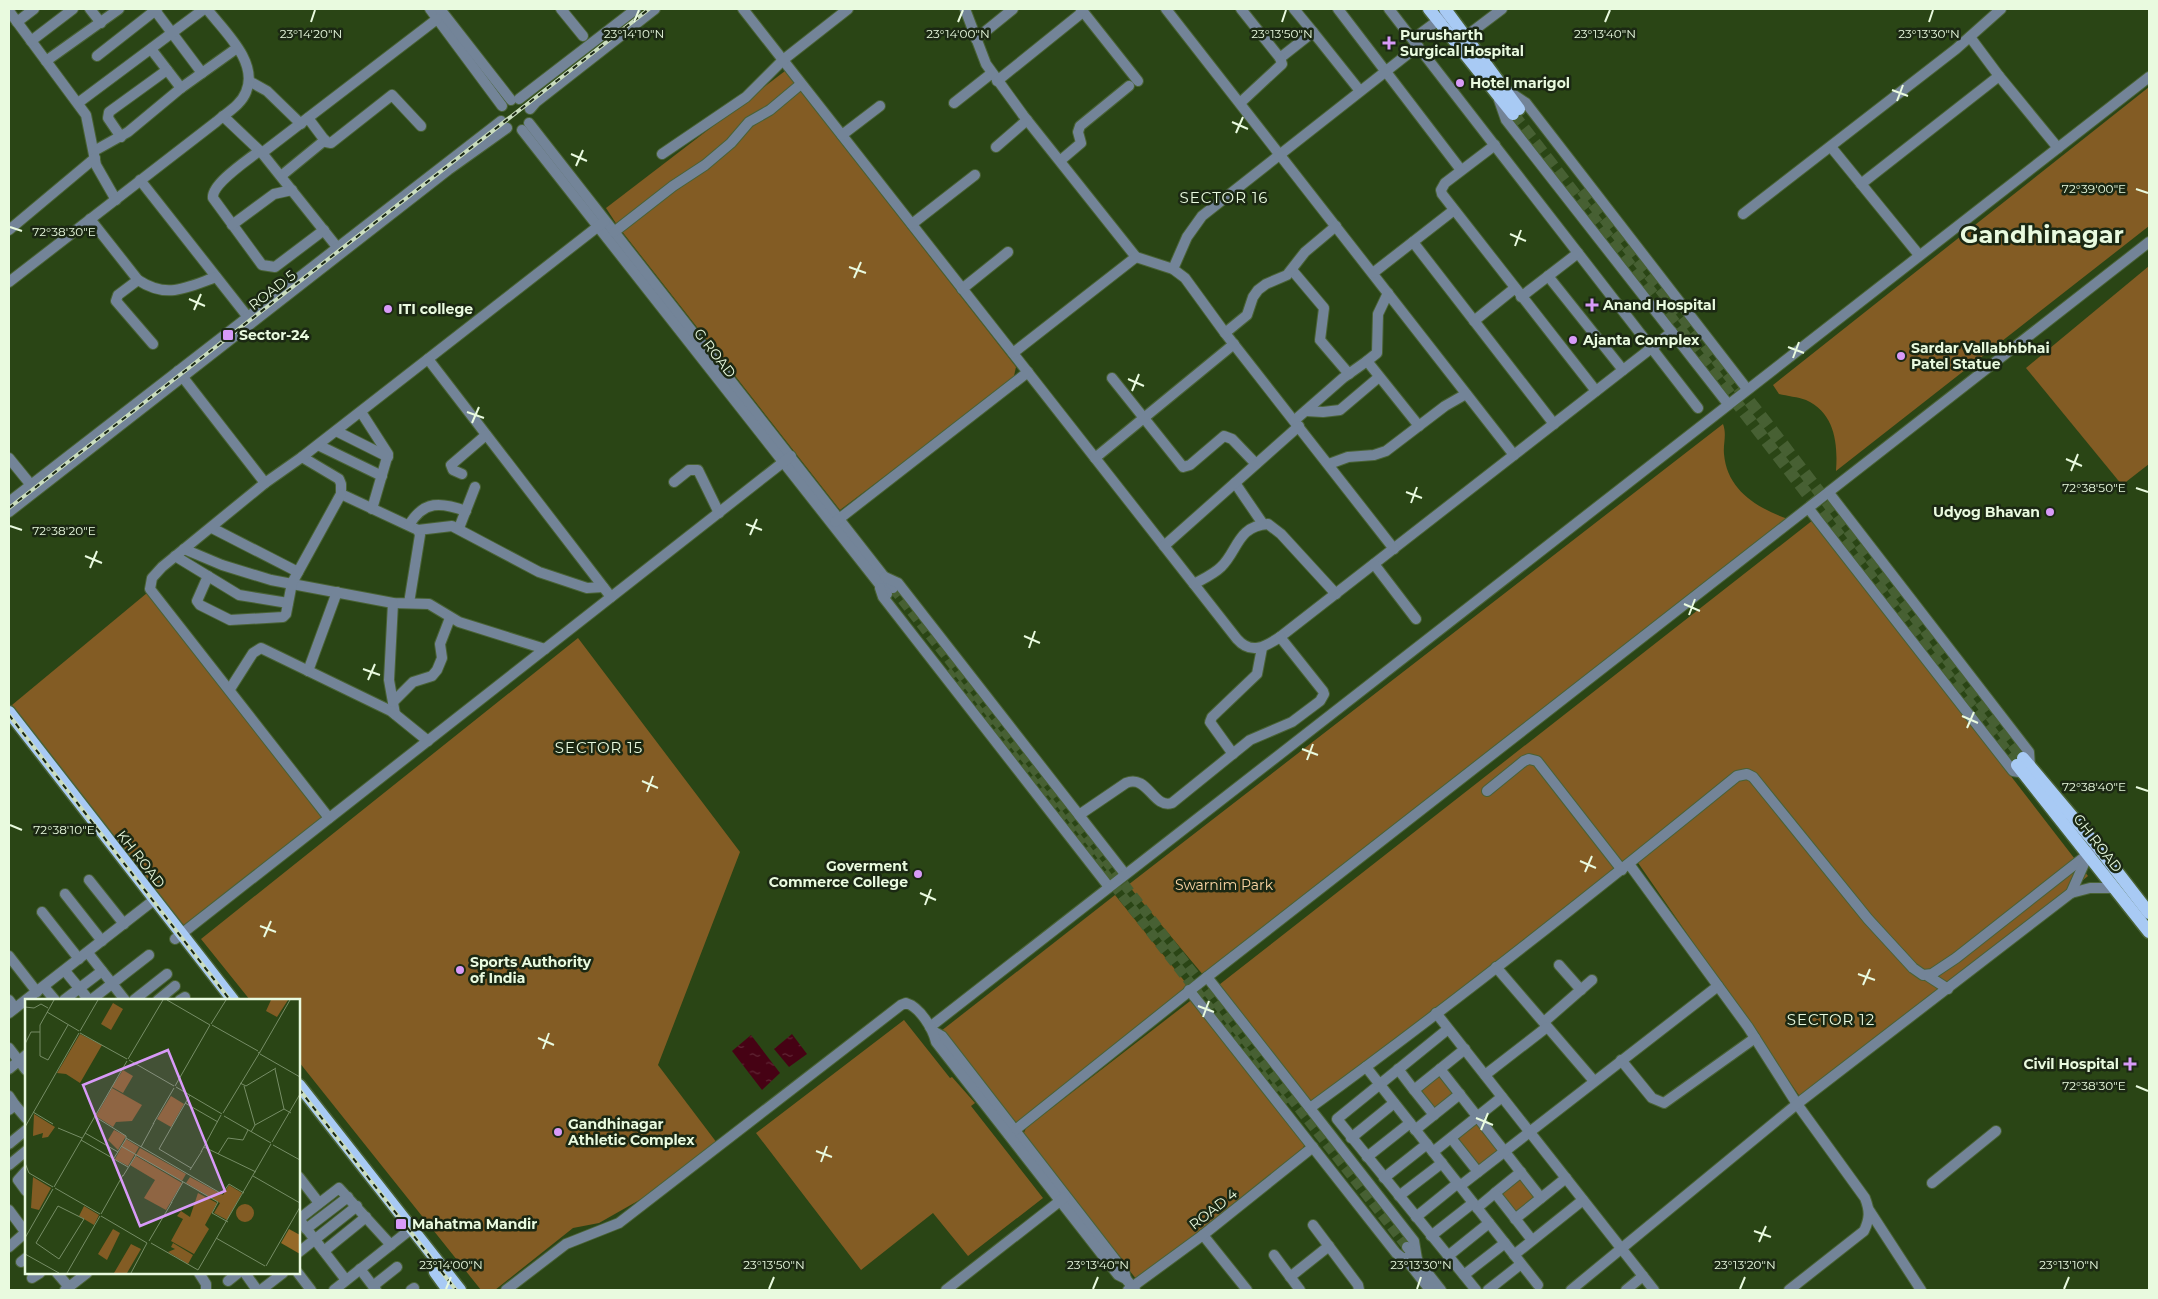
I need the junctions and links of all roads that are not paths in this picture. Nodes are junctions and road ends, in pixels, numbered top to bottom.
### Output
1 (34, 9) edge
2 (73, 9) edge
3 (90, 9) edge
4 (119, 9) edge
5 (156, 9) edge
6 (206, 9) edge
7 (430, 9) edge
8 (561, 9) edge
9 (636, 9) edge
10 (654, 9) edge
11 (743, 9) edge
12 (848, 9) edge
13 (965, 9) edge
14 (1082, 9) edge
15 (1166, 9) edge
16 (1241, 9) edge
17 (1294, 9) edge
18 (1338, 9) edge
19 (1389, 9) edge
20 (1429, 9) edge
21 (1502, 9) edge
22 (2001, 9) edge
23 (9, 11) edge
24 (1007, 11) edge
25 (439, 14) edge
26 (1444, 14) edge
27 (17, 22) junction
28 (101, 23) junction
29 (1313, 32) junction
30 (172, 34) junction
31 (583, 36) dead end
32 (1970, 37) junction
33 (976, 39) junction
34 (1461, 40) junction
35 (31, 41) junction
36 (1415, 43) junction
37 (237, 48) junction
38 (151, 49) junction
39 (97, 56) dead end
40 (1280, 58) junction
41 (783, 60) junction
42 (46, 61) junction
43 (167, 70) junction
44 (1387, 70) junction
45 (202, 73) junction
46 (1999, 76) junction
47 (994, 77) junction
48 (2149, 77) edge
49 (249, 81) junction
50 (801, 84) junction
51 (181, 88) junction
52 (1360, 91) junction
53 (1501, 92) junction
54 (511, 102) junction
55 (78, 103) junction
56 (954, 103) dead end
57 (1240, 103) junction
58 (880, 106) dead end
59 (530, 109) junction
60 (1516, 112) tunnel mouth
61 (222, 116) junction
62 (1027, 120) junction
63 (304, 121) junction
64 (504, 124) junction
65 (421, 126) dead end
66 (526, 126) junction
67 (842, 135) junction
68 (121, 137) junction
69 (325, 140) junction
70 (1495, 145) junction
71 (996, 147) dead end
72 (1831, 147) junction
73 (2058, 148) junction
74 (261, 152) junction
75 (95, 154) junction
76 (662, 154) dead end
77 (1279, 154) junction
78 (1061, 160) junction
79 (1461, 170) junction
80 (975, 175) dead end
81 (281, 176) junction
82 (140, 180) junction
83 (1861, 184) junction
84 (292, 190) junction
85 (116, 200) junction
86 (1454, 210) junction
87 (1743, 214) dead end
88 (90, 219) junction
89 (602, 223) junction
90 (912, 224) junction
91 (232, 225) junction
92 (1336, 226) junction
93 (9, 230) edge
94 (324, 230) junction
95 (614, 232) junction
96 (1413, 242) junction
97 (2149, 242) edge
98 (337, 247) junction
99 (1008, 252) dead end
100 (1578, 253) junction
101 (1919, 255) junction
102 (1136, 257) junction
103 (1173, 269) junction
104 (1292, 270) junction
105 (1372, 273) junction
106 (1548, 276) junction
107 (216, 278) junction
108 (138, 280) junction
109 (9, 282) edge
110 (962, 289) junction
111 (1388, 293) junction
112 (1518, 293) junction
113 (249, 320) junction
114 (1474, 321) junction
115 (1672, 332) junction
116 (1225, 333) junction
117 (153, 344) dead end
118 (1234, 344) junction
119 (1652, 348) junction
120 (1013, 353) junction
121 (428, 359) junction
122 (1367, 361) junction
123 (1623, 370) junction
124 (1028, 372) junction
125 (180, 374) junction
126 (1349, 374) junction
127 (1380, 377) junction
128 (1112, 378) dead end
129 (1747, 389) junction
130 (1596, 391) junction
131 (1466, 394) junction
132 (1728, 404) junction
133 (1698, 408) dead end
134 (1306, 411) junction
135 (361, 412) junction
136 (1143, 418) junction
137 (1297, 423) junction
138 (1554, 424) junction
139 (1419, 426) junction
140 (336, 431) junction
141 (486, 435) junction
142 (318, 445) junction
143 (1514, 455) junction
144 (302, 457) junction
145 (388, 457) junction
146 (9, 458) edge
147 (1095, 458) junction
148 (787, 459) junction
149 (1256, 464) junction
150 (1329, 464) junction
151 (462, 474) dead end
152 (382, 476) junction
153 (674, 482) dead end
154 (265, 483) junction
155 (1236, 483) junction
156 (31, 485) junction
157 (475, 487) dead end
158 (1828, 493) junction
159 (341, 494) junction
160 (9, 502) edge
161 (1809, 508) junction
162 (372, 509) junction
163 (466, 511) junction
164 (9, 512) edge
165 (719, 513) junction
166 (835, 521) junction
167 (1263, 524) junction
168 (212, 528) junction
169 (414, 528) junction
170 (459, 528) junction
171 (1164, 546) junction
172 (184, 549) junction
173 (1394, 549) junction
174 (175, 556) junction
175 (1374, 564) junction
176 (298, 572) junction
177 (208, 576) junction
178 (881, 580) junction
179 (292, 583) junction
180 (1194, 584) junction
181 (603, 587) junction
182 (890, 591) tunnel mouth
183 (336, 592) junction
184 (1336, 594) junction
185 (611, 597) junction
186 (288, 603) junction
187 (409, 603) junction
188 (393, 604) junction
189 (450, 618) junction
190 (1416, 619) dead end
191 (1280, 637) junction
192 (1262, 648) junction
193 (545, 649) junction
194 (308, 671) junction
195 (230, 690) junction
196 (393, 702) junction
197 (9, 712) edge
198 (395, 714) junction
199 (9, 724) edge
200 (428, 741) junction
201 (1233, 754) junction
202 (2023, 766) junction
203 (1487, 791) dead end
204 (1079, 815) junction
205 (329, 818) junction
206 (2093, 851) junction
207 (1626, 867) junction
208 (1125, 874) junction
209 (89, 880) dead end
210 (1109, 887) junction
211 (2114, 888) junction
212 (65, 894) dead end
213 (2071, 894) junction
214 (151, 902) junction
215 (42, 912) dead end
216 (2149, 913) edge
217 (124, 924) junction
218 (2149, 932) edge
219 (178, 937) junction
220 (102, 941) junction
221 (149, 955) dead end
222 (9, 956) edge
223 (83, 956) junction
224 (1559, 965) dead end
225 (1496, 967) junction
226 (65, 970) junction
227 (102, 970) junction
228 (167, 974) dead end
229 (1928, 976) junction
230 (1207, 977) junction
231 (1592, 980) dead end
232 (112, 984) junction
233 (175, 986) dead end
234 (1718, 986) junction
235 (79, 988) junction
236 (41, 990) junction
237 (1190, 990) junction
238 (1581, 990) junction
239 (1948, 990) junction
240 (25, 999) edge
241 (25, 999) edge
242 (54, 999) edge
243 (65, 999) edge
244 (89, 999) edge
245 (91, 999) edge
246 (125, 999) edge
247 (128, 999) edge
248 (159, 999) edge
249 (221, 999) edge
250 (232, 999) edge
251 (11, 1007) edge
252 (1436, 1013) junction
253 (1545, 1025) junction
254 (932, 1029) junction
255 (1448, 1029) junction
256 (1755, 1038) junction
257 (9, 1048) edge
258 (1465, 1050) junction
259 (22, 1058) edge
260 (1621, 1060) junction
261 (1366, 1067) junction
262 (9, 1069) edge
263 (1398, 1069) junction
264 (1440, 1070) junction
265 (1485, 1075) junction
266 (1594, 1081) junction
267 (1379, 1084) junction
268 (300, 1086) edge
269 (1414, 1090) junction
270 (1460, 1094) junction
271 (1502, 1097) junction
272 (300, 1099) edge
273 (11, 1103) edge
274 (1394, 1103) junction
275 (1798, 1104) junction
276 (1310, 1108) junction
277 (1434, 1115) junction
278 (1477, 1116) junction
279 (25, 1117) edge
280 (1413, 1126) junction
281 (25, 1131) edge
282 (1529, 1131) junction
283 (1996, 1131) dead end
284 (1012, 1132) junction
285 (1351, 1138) junction
286 (1451, 1138) junction
287 (9, 1144) edge
288 (1430, 1148) junction
289 (1315, 1150) junction
290 (1504, 1151) junction
291 (25, 1152) edge
292 (1366, 1157) junction
293 (1442, 1163) junction
294 (9, 1165) edge
295 (9, 1171) edge
296 (1478, 1172) junction
297 (1521, 1172) junction
298 (300, 1178) edge
299 (1384, 1178) junction
300 (1566, 1178) junction
301 (1932, 1183) dead end
302 (1459, 1185) junction
303 (24, 1187) edge
304 (1495, 1193) junction
305 (348, 1196) junction
306 (1399, 1196) junction
307 (1063, 1198) junction
308 (1541, 1198) junction
309 (1583, 1200) junction
310 (319, 1203) junction
311 (357, 1206) junction
312 (1475, 1206) junction
313 (9, 1210) edge
314 (1869, 1210) junction
315 (366, 1217) junction
316 (1416, 1217) junction
317 (300, 1218) edge
318 (1515, 1219) junction
319 (300, 1220) edge
320 (1489, 1224) junction
321 (1313, 1225) dead end
322 (306, 1229) junction
323 (25, 1231) edge
324 (408, 1231) junction
325 (25, 1233) edge
326 (1431, 1236) junction
327 (1205, 1237) junction
328 (315, 1240) junction
329 (1532, 1240) junction
330 (1505, 1243) junction
331 (390, 1245) junction
332 (1329, 1246) junction
333 (9, 1247) edge
334 (1404, 1249) tunnel mouth
335 (1622, 1250) junction
336 (300, 1251) edge
337 (324, 1251) junction
338 (1274, 1255) dead end
339 (1514, 1255) junction
340 (1448, 1256) junction
341 (1413, 1261) junction
342 (1521, 1264) junction
343 (398, 1267) dead end
344 (360, 1269) junction
345 (58, 1274) edge
346 (86, 1274) edge
347 (200, 1274) edge
348 (237, 1274) edge
349 (246, 1274) edge
350 (282, 1274) edge
351 (299, 1274) edge
352 (1464, 1275) junction
353 (1643, 1276) junction
354 (1290, 1277) junction
355 (228, 1281) dead end
356 (1538, 1285) dead end
357 (340, 1287) edge
358 (1132, 1287) edge
359 (375, 1288) edge
360 (67, 1289) edge
361 (206, 1290) edge
362 (259, 1290) edge
363 (311, 1290) edge
364 (448, 1290) edge
365 (460, 1290) edge
366 (506, 1290) edge
367 (946, 1290) edge
368 (1247, 1290) edge
369 (1300, 1290) edge
370 (1359, 1290) edge
371 (1430, 1290) edge
372 (1441, 1290) edge
373 (1476, 1290) edge
374 (1488, 1290) edge
375 (1571, 1290) edge
376 (1626, 1290) edge
377 (1654, 1290) edge
378 (1789, 1290) edge
379 (1921, 1290) edge

1 - 27 street
2 - 35 street
3 - 28 street
4 - 28 street
5 - 30 street
5 - 39 street
6 - 30 street
6 - 37 street
7 - 25 street
8 - 31 street
9 - 54 street
10 - 59 street
11 - 41 street
12 - 41 street
13 - 33 street
14 - 47 street
14 - 78 street
15 - 57 street
16 - 40 street
17 - 29 street
18 - 44 street
19 - 36 street
20 - 26 main road
21 - 34 street
22 - 32 street
23 - 27 street
24 - 33 street
25 - 54 street
25 - 63 street
26 - 34 main road
26 - 36 street
27 - 35 street
28 - 42 street
29 - 40 street
29 - 52 street
30 - 38 street
30 - 45 street
32 - 46 street
32 - 72 street
33 - 47 street
34 - 53 main road
35 - 42 street
36 - 44 street
36 - 70 street
37 - 45 street
37 - 49 street
38 - 43 street
38 - 55 street
40 - 57 street
41 - 50 street
41 - 76 street
42 - 55 street
43 - 51 street
43 - 68 street
44 - 52 street
44 - 79 street
45 - 51 street
46 - 73 street
46 - 83 street
47 - 56 street
47 - 62 street
48 - 73 street
49 - 61 street
49 - 63 street
50 - 67 street
50 - 95 street
51 - 68 street
52 - 77 street
53 - 60 main road
53 - 115 street
53 - 129 street
54 - 59 street
54 - 64 street
55 - 75 street
57 - 77 street
58 - 67 street
59 - 66 street
61 - 74 street
61 - 82 street
62 - 71 street
62 - 78 street
63 - 69 street
63 - 74 street
64 - 66 street
64 - 98 street, ROAD 5
64 - 113 street, ROAD 5
65 - 69 street
66 - 89 street, G ROAD
67 - 90 street
68 - 75 street
69 - 81 street
70 - 79 street
70 - 100 street
72 - 83 street
72 - 87 street
73 - 101 street
74 - 81 street
74 - 91 street
75 - 85 street
75 - 93 street
77 - 92 street
77 - 103 street
78 - 102 street
79 - 86 street
80 - 90 street
81 - 84 street
82 - 85 street
82 - 107 street
83 - 101 street
84 - 91 street
84 - 94 street
85 - 88 street
86 - 96 street
86 - 112 street
88 - 108 street
88 - 109 street
89 - 95 street, G ROAD
89 - 121 street
89 - 148 street, G ROAD
90 - 110 street
91 - 94 street
92 - 104 street
92 - 105 street
94 - 98 street
95 - 148 street, G ROAD
96 - 105 street
96 - 114 street
97 - 158 street
98 - 113 street, ROAD 5
99 - 110 street
100 - 106 street
100 - 119 street
101 - 129 street
102 - 103 street
102 - 120 street
103 - 116 street
104 - 116 street
104 - 126 street
105 - 111 street
106 - 112 street
106 - 123 street
107 - 108 street
107 - 113 street
108 - 117 street
110 - 120 street
111 - 122 street
111 - 131 street
112 - 114 street
112 - 130 street
113 - 125 street, ROAD 5
114 - 138 street
115 - 119 street
115 - 132 street
116 - 118 street
118 - 136 street
118 - 137 street
119 - 123 street
119 - 133 street
120 - 124 street
121 - 135 street
121 - 141 street
122 - 126 street
122 - 127 street
123 - 130 street
124 - 147 street
124 - 166 street
125 - 154 street
125 - 156 street, ROAD 5
125 - 164 street, ROAD 5
126 - 134 street
127 - 134 street
127 - 139 street
128 - 136 street
129 - 132 street
130 - 138 street
131 - 139 street
131 - 143 street
132 - 208 street
134 - 137 street
135 - 140 street
135 - 145 street
136 - 147 street
136 - 149 street
137 - 149 street
137 - 150 street
138 - 143 street
139 - 150 street
140 - 142 street
140 - 145 street
141 - 151 street
141 - 181 street
142 - 144 street
142 - 152 street
143 - 173 street
144 - 154 street
144 - 159 street
145 - 152 street
146 - 156 street
147 - 171 street
148 - 165 street
148 - 166 street, G ROAD
149 - 155 street
150 - 173 street
152 - 162 street
153 - 165 street
154 - 168 street
155 - 167 street
155 - 171 street
156 - 160 street, ROAD 5
157 - 163 street
158 - 161 street
158 - 202 street
159 - 162 street
159 - 176 street
161 - 202 street
161 - 230 street
162 - 169 street
163 - 169 street
163 - 170 street
165 - 185 street
166 - 178 street, G ROAD
167 - 180 street
167 - 184 street
168 - 172 street
168 - 176 street
169 - 170 street
169 - 187 street
170 - 181 street
171 - 180 street
172 - 174 street
172 - 179 street
173 - 175 street
174 - 177 street
174 - 195 street
175 - 184 street
175 - 190 street
176 - 179 street
177 - 186 street
177 - 186 street
178 - 182 street, G ROAD
178 - 204 street
178 - 210 street
179 - 183 street
179 - 186 street
180 - 192 street
181 - 185 street
183 - 188 street
183 - 194 street
184 - 191 street
185 - 193 street
187 - 188 street
187 - 189 street
188 - 196 street
189 - 193 street
189 - 196 street
191 - 192 street
191 - 201 street
192 - 201 street
193 - 200 street
194 - 195 street
194 - 198 street
195 - 205 street
196 - 198 street
197 - 214 main road, KH ROAD
198 - 200 street
199 - 214 main road, KH ROAD
200 - 205 street
201 - 204 street
202 - 206 main road, GH ROAD
203 - 207 street
204 - 208 street
205 - 219 street
206 - 211 main road, GH ROAD
206 - 213 street
206 - 216 main road, GH ROAD
206 - 229 street
207 - 225 street
207 - 229 street
207 - 234 street
208 - 210 street
209 - 217 street
210 - 254 street
211 - 213 street
211 - 218 main road, GH ROAD
212 - 220 street
213 - 239 street
214 - 217 street
214 - 219 main road, KH ROAD
215 - 223 street
217 - 220 street
219 - 249 main road, KH ROAD
219 - 250 main road, KH ROAD
220 - 223 street
221 - 232 street
222 - 236 street
223 - 226 street
223 - 227 street
224 - 238 street
225 - 252 street
225 - 253 street
226 - 235 street
226 - 236 street
227 - 232 street
227 - 235 street
228 - 247 street
229 - 239 street
230 - 237 street
230 - 276 street
231 - 238 street
232 - 245 street
232 - 246 street
233 - 248 street
234 - 256 street
234 - 260 street
235 - 243 street
235 - 244 street
236 - 241 street
236 - 242 street
237 - 284 street
237 - 289 street
238 - 253 street
239 - 275 street
240 - 251 street
252 - 255 street
252 - 261 street
253 - 265 street
253 - 266 street
254 - 284 street
254 - 366 street
255 - 258 street
255 - 263 street
256 - 260 street
256 - 275 street
257 - 259 street
258 - 264 street
258 - 265 street
259 - 262 street
260 - 266 street
261 - 267 street
261 - 276 street
263 - 267 street
263 - 269 street
264 - 269 street
264 - 270 street
265 - 271 street
266 - 282 street
267 - 274 street
267 - 285 street
268 - 324 main road
269 - 277 street
270 - 277 street
270 - 278 street
271 - 278 street
271 - 282 street
272 - 324 main road
273 - 279 street
274 - 280 street
274 - 285 street
275 - 314 street
275 - 335 street
276 - 341 street
277 - 280 street
278 - 286 street
278 - 290 street
280 - 288 street
280 - 292 street
281 - 287 street
282 - 290 street
282 - 300 street
283 - 301 street
284 - 307 street
285 - 292 street
286 - 288 street
286 - 296 street
288 - 293 street
288 - 299 street
289 - 327 street, ROAD 4
289 - 341 street
290 - 296 street
290 - 297 street
291 - 294 street
292 - 299 street
293 - 302 street
293 - 306 street
295 - 303 street
296 - 302 street
297 - 304 street
297 - 308 street
298 - 310 street
299 - 306 street
300 - 308 street
300 - 309 street
302 - 312 street
302 - 316 street
304 - 312 street
304 - 318 street
305 - 310 street
305 - 311 street
305 - 322 street
306 - 316 street
307 - 358 street
307 - 367 street
308 - 318 street
309 - 329 street
309 - 335 street
310 - 317 street
311 - 315 street
311 - 328 street
312 - 320 street
312 - 326 street
313 - 323 street
314 - 378 street
314 - 379 street
315 - 331 street
315 - 337 street
316 - 326 street
318 - 329 street
319 - 322 street
320 - 330 street
320 - 340 street
321 - 332 street
322 - 328 street
324 - 331 street
324 - 364 main road
324 - 365 main road
325 - 333 street
326 - 340 street
327 - 358 street, ROAD 4
327 - 368 street
328 - 336 street
328 - 337 street
329 - 339 street
330 - 339 street
330 - 352 street
331 - 344 street
332 - 354 street
332 - 370 street
334 - 341 street
335 - 353 street
335 - 375 street
337 - 357 street
338 - 354 street
339 - 342 street
340 - 352 street
341 - 371 street
341 - 372 street
342 - 356 street
342 - 374 street
343 - 359 street
344 - 357 street
344 - 359 street
345 - 360 street
346 - 360 street
347 - 361 street
348 - 355 street
349 - 362 street
350 - 362 street
351 - 363 street
352 - 373 street
353 - 376 street
353 - 377 street
354 - 369 street

